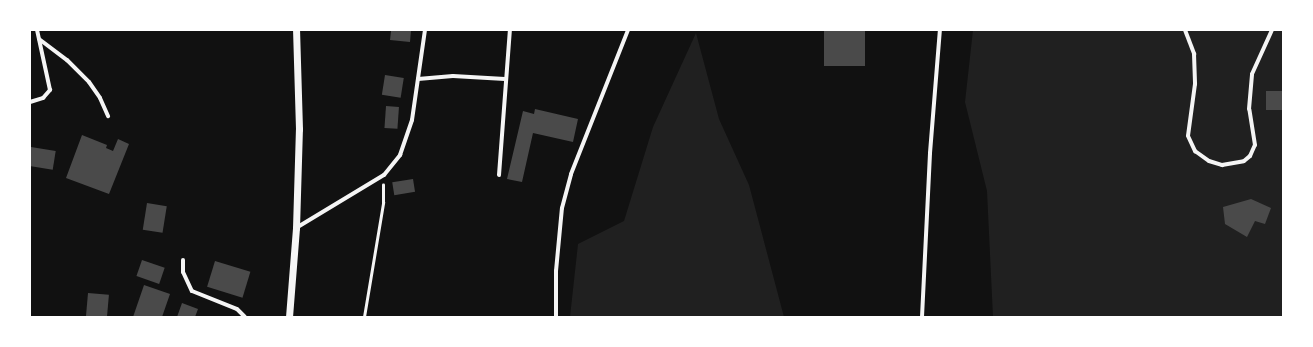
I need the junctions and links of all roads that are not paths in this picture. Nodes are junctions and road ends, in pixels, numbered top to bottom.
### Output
1 (37, 30) edge
2 (296, 30) edge
3 (425, 30) edge
4 (510, 30) edge
5 (628, 30) edge
6 (940, 30) edge
7 (1185, 30) edge
8 (1272, 30) edge
9 (39, 39) junction
10 (505, 79) junction
11 (418, 80) junction
12 (30, 102) edge
13 (108, 116) dead end
14 (499, 175) dead end
15 (296, 228) junction
16 (183, 260) dead end
17 (245, 317) edge
18 (288, 317) edge
19 (556, 317) edge
20 (922, 317) edge

1 - 9 street
2 - 15 street
3 - 11 street
4 - 10 street
5 - 19 street
6 - 20 street
7 - 8 street
9 - 12 street
9 - 13 street
10 - 11 street
10 - 14 street
11 - 15 street
15 - 18 street
16 - 17 street

